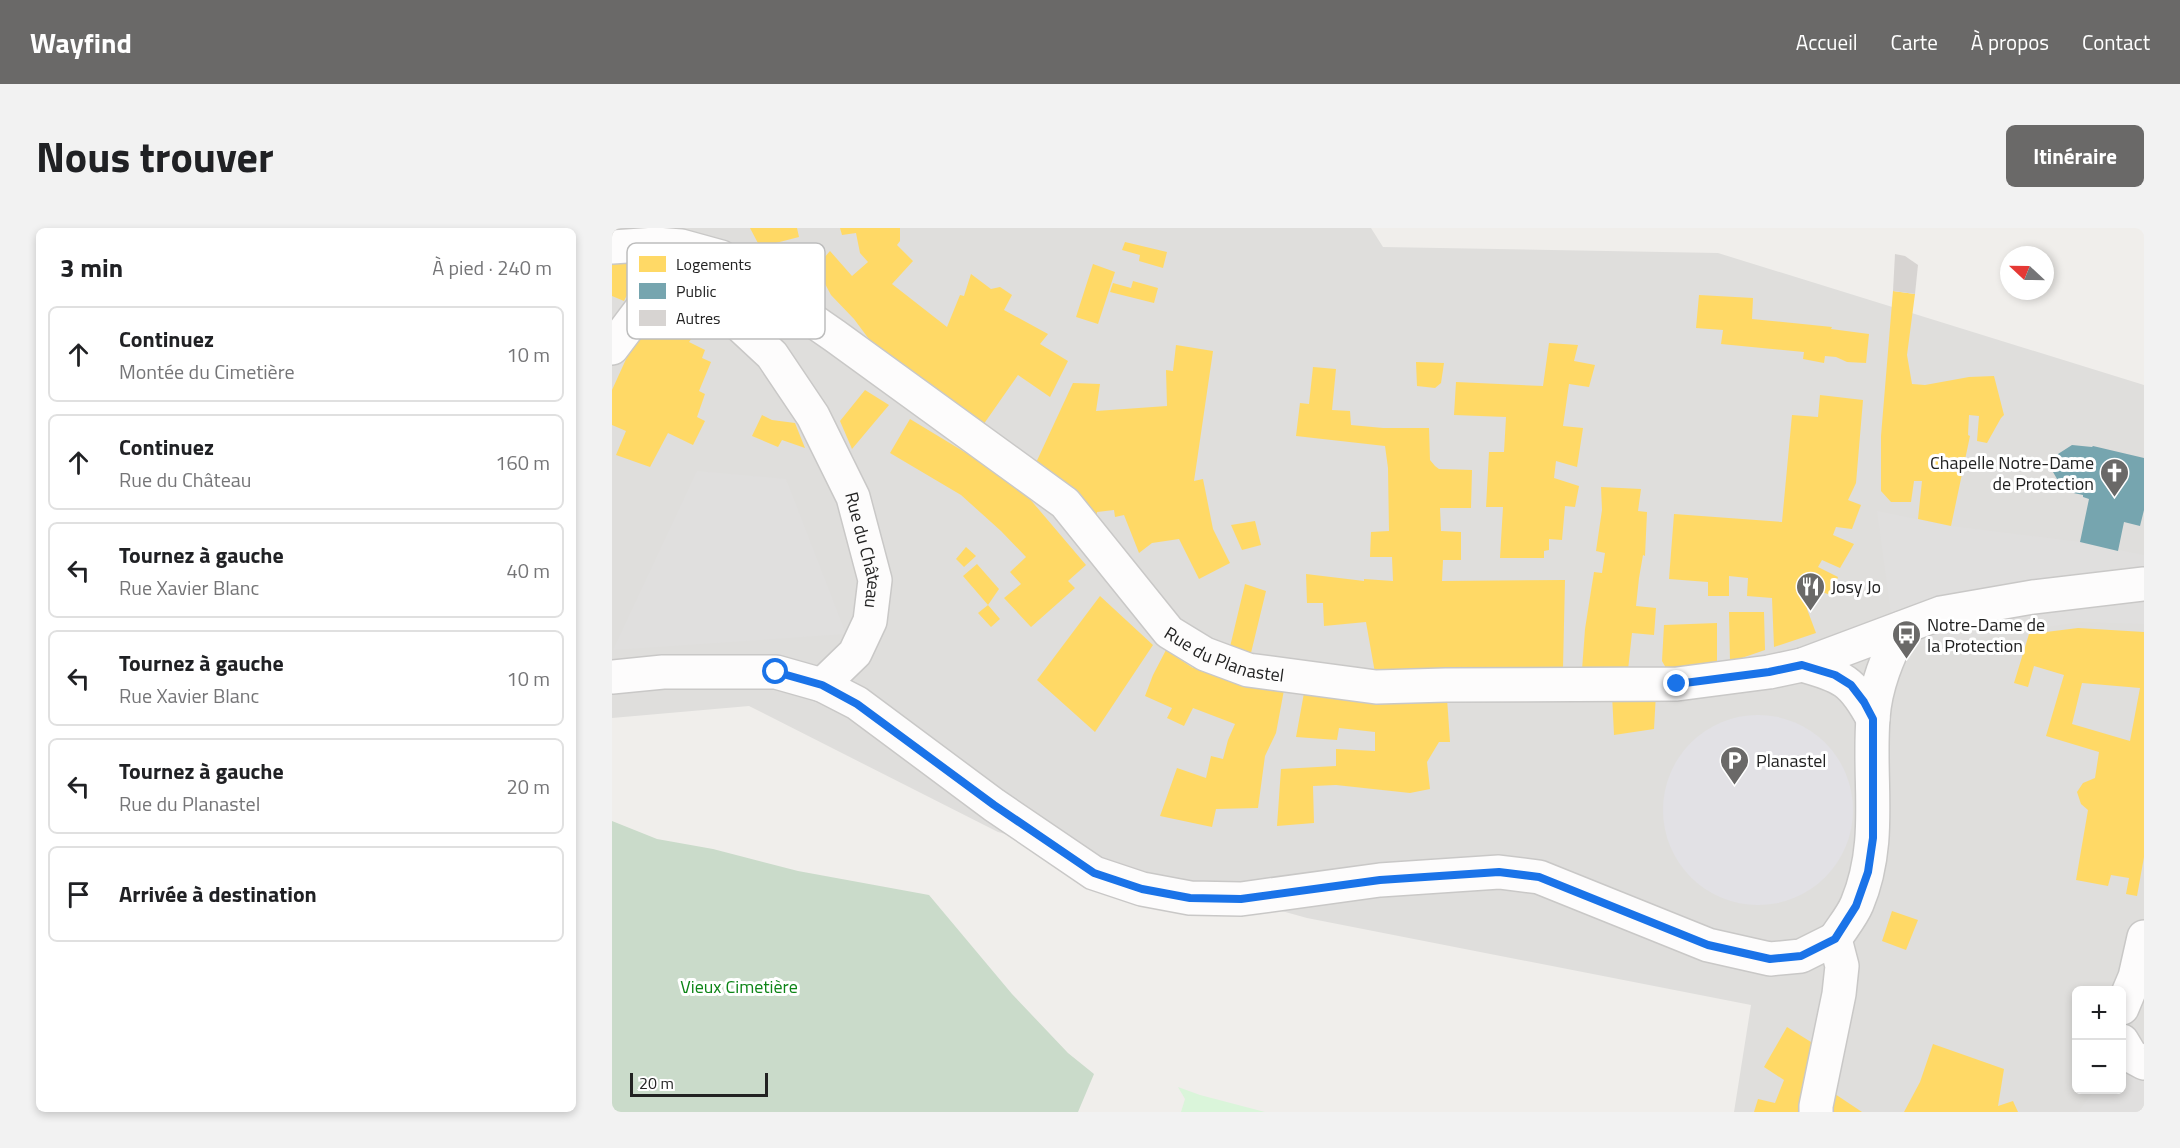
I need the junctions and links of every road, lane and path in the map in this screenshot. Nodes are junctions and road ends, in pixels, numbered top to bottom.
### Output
1 (627, 247) edge
2 (612, 248) edge
3 (627, 326) edge
4 (825, 329) edge
5 (755, 339) edge
6 (612, 348) edge
7 (2144, 584) edge
8 (1902, 628) junction
9 (1802, 665) junction
10 (612, 677) edge
11 (822, 685) junction
12 (1873, 719) junction
13 (2144, 937) edge
14 (1835, 939) junction
15 (2126, 997) edge
16 (2126, 1048) edge
17 (2144, 1063) edge
18 (1816, 1112) edge

1 - 2 street, Rue du Planastel
3 - 6 street
4 - 9 street, Rue du Planastel
5 - 11 street, Rue du Château
7 - 8 street, Rue du Planastel
8 - 9 street, Rue du Planastel
8 - 12 street
9 - 12 street
10 - 11 street
11 - 14 street
12 - 14 street
13 - 15 street
14 - 18 street
16 - 17 street

